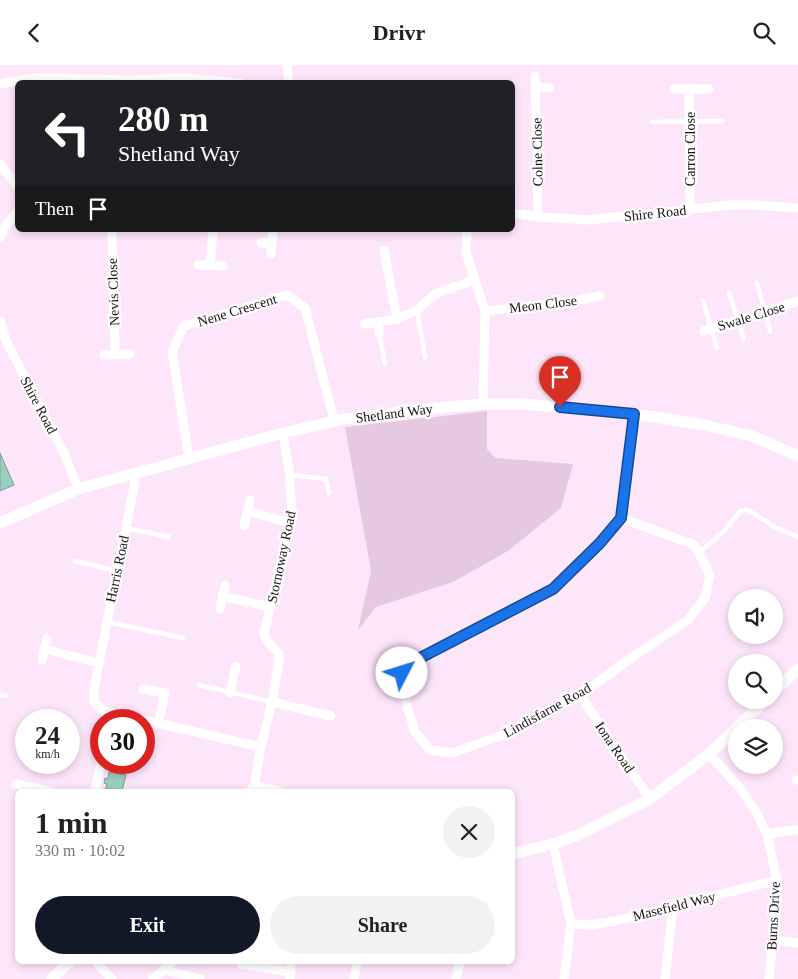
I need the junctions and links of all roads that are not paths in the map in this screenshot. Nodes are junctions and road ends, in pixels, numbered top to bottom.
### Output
1 (287, 65) edge
2 (535, 76) dead end
3 (23, 80) edge
4 (133, 80) edge
5 (133, 80) edge
6 (206, 80) edge
7 (289, 80) edge
8 (15, 81) edge
9 (0, 84) edge
10 (536, 87) junction
11 (549, 88) dead end
12 (674, 89) dead end
13 (689, 89) junction
14 (709, 89) dead end
15 (690, 121) junction
16 (722, 121) dead end
17 (652, 122) dead end
18 (0, 164) edge
19 (15, 183) edge
20 (690, 209) junction
21 (798, 209) edge
22 (515, 213) edge
23 (15, 214) edge
24 (538, 217) junction
25 (112, 232) edge
26 (213, 232) edge
27 (273, 232) edge
28 (467, 232) edge
29 (0, 237) edge
30 (261, 243) dead end
31 (272, 244) junction
32 (384, 250) dead end
33 (271, 254) dead end
34 (198, 265) dead end
35 (210, 265) junction
36 (223, 266) dead end
37 (474, 280) junction
38 (757, 283) dead end
39 (730, 293) dead end
40 (600, 296) dead end
41 (703, 301) dead end
42 (798, 301) edge
43 (417, 310) junction
44 (485, 311) junction
45 (766, 311) junction
46 (397, 319) junction
47 (738, 320) junction
48 (0, 321) edge
49 (378, 322) junction
50 (364, 324) dead end
51 (708, 330) junction
52 (770, 331) dead end
53 (379, 333) joint
54 (744, 339) dead end
55 (717, 348) dead end
56 (130, 354) dead end
57 (104, 355) dead end
58 (115, 355) junction
59 (424, 357) dead end
60 (385, 363) dead end
61 (483, 403) junction
62 (634, 414) junction
63 (334, 421) junction
64 (283, 433) junction
65 (798, 456) edge
66 (189, 458) junction
67 (133, 474) junction
68 (290, 475) junction
69 (78, 489) junction
70 (329, 493) dead end
71 (250, 500) dead end
72 (247, 511) junction
73 (621, 518) junction
74 (0, 523) edge
75 (290, 523) junction
76 (244, 526) dead end
77 (126, 528) junction
78 (169, 537) dead end
79 (798, 537) edge
80 (699, 553) junction
81 (75, 561) dead end
82 (117, 571) junction
83 (225, 585) dead end
84 (222, 596) junction
85 (270, 607) junction
86 (220, 609) dead end
87 (106, 622) junction
88 (183, 637) dead end
89 (47, 639) dead end
90 (44, 649) junction
91 (42, 660) dead end
92 (99, 663) junction
93 (236, 666) dead end
94 (798, 669) edge
95 (783, 684) edge
96 (199, 685) dead end
97 (143, 689) dead end
98 (230, 693) junction
99 (0, 695) edge
100 (580, 695) junction
101 (6, 696) dead end
102 (272, 702) junction
103 (101, 709) edge
104 (757, 709) edge
105 (320, 713) junction
106 (331, 715) dead end
107 (746, 719) edge
108 (155, 723) edge
109 (318, 723) dead end
110 (158, 724) junction
111 (728, 736) edge
112 (260, 747) junction
113 (708, 754) junction
114 (99, 774) edge
115 (16, 784) dead end
116 (40, 789) edge
117 (95, 789) edge
118 (252, 789) edge
119 (650, 799) junction
120 (798, 830) edge
121 (767, 835) junction
122 (553, 844) junction
123 (515, 854) edge
124 (777, 880) junction
125 (673, 905) junction
126 (571, 924) junction
127 (773, 940) junction
128 (798, 943) edge
129 (67, 964) edge
130 (98, 964) edge
131 (171, 964) edge
132 (241, 964) dead end
133 (357, 964) edge
134 (459, 964) edge
135 (165, 970) junction
136 (290, 976) edge
137 (52, 979) edge
138 (112, 979) edge
139 (153, 979) edge
140 (200, 979) edge
141 (354, 979) edge
142 (456, 979) edge
143 (564, 979) edge
144 (665, 979) edge
145 (769, 979) edge

1 - 7 street
2 - 10 street, Colne Close
3 - 4 street
5 - 6 street
8 - 9 street
10 - 11 street
10 - 24 street, Colne Close
12 - 13 street
13 - 14 street
13 - 15 street, Carron Close
15 - 16 lane
15 - 17 lane
15 - 20 street, Carron Close
18 - 19 street
20 - 21 street, Shire Road
20 - 24 street, Shire Road
22 - 24 street, Shire Road
23 - 29 street
25 - 58 street, Nevis Close
26 - 35 street
27 - 31 street
28 - 37 street
30 - 31 street
31 - 33 street
32 - 46 street
34 - 35 street
35 - 36 street
37 - 43 street
37 - 44 street
38 - 45 lane
39 - 47 lane
40 - 44 street, Meon Close
41 - 51 lane
42 - 45 street, Swale Close
43 - 46 street
43 - 59 lane
44 - 61 street
45 - 47 street, Swale Close
45 - 52 lane
46 - 49 street
47 - 51 street, Swale Close
47 - 54 lane
48 - 69 street, Shire Road
49 - 50 street
49 - 53 street
51 - 55 lane
53 - 60 lane
56 - 58 street
57 - 58 street
61 - 62 street, Shetland Way
61 - 63 street, Shetland Way
62 - 65 street, Shetland Way
62 - 73 street
63 - 64 street, Shetland Way
63 - 66 street, Nene Crescent
64 - 66 street, Shetland Way
64 - 68 street, Stornoway Road
66 - 67 street, Shetland Way
67 - 69 street, Shetland Way
67 - 77 street, Harris Road
68 - 70 lane
68 - 75 street, Stornoway Road
69 - 74 street, Shetland Way
71 - 72 street
72 - 75 street
72 - 76 street
73 - 80 street, Lindisfarne Road
73 - 100 street, Lindisfarne Road
75 - 85 street, Stornoway Road
77 - 78 lane
77 - 82 street, Harris Road
79 - 80 lane
80 - 100 street, Lindisfarne Road
81 - 82 lane
82 - 87 street, Harris Road
83 - 84 street
84 - 85 street
84 - 86 street
85 - 102 street, Stornoway Road
87 - 88 lane
87 - 92 street, Harris Road
89 - 90 street
90 - 91 street
90 - 92 street
92 - 103 street, Harris Road
93 - 98 street
94 - 95 street
96 - 98 lane
97 - 110 street
98 - 102 lane
99 - 101 lane
100 - 119 street, Iona Road
102 - 105 street
102 - 112 street, Stornoway Road
104 - 107 street
105 - 106 street
105 - 109 street
108 - 110 street, Harris Road
110 - 112 street, Harris Road
111 - 113 street
112 - 118 street, Stornoway Road
113 - 119 street
113 - 121 street, Burns Drive
114 - 117 street
115 - 116 street
119 - 122 street
120 - 121 street
121 - 124 street, Burns Drive
122 - 123 street
122 - 126 street
124 - 125 street, Masefield Way
124 - 127 street, Burns Drive
125 - 126 street, Masefield Way
125 - 144 street
126 - 143 street
127 - 128 street
127 - 145 street, Burns Drive
129 - 137 street
130 - 138 street
131 - 135 street
132 - 136 street
133 - 141 street
134 - 142 street
135 - 139 street
135 - 140 street

